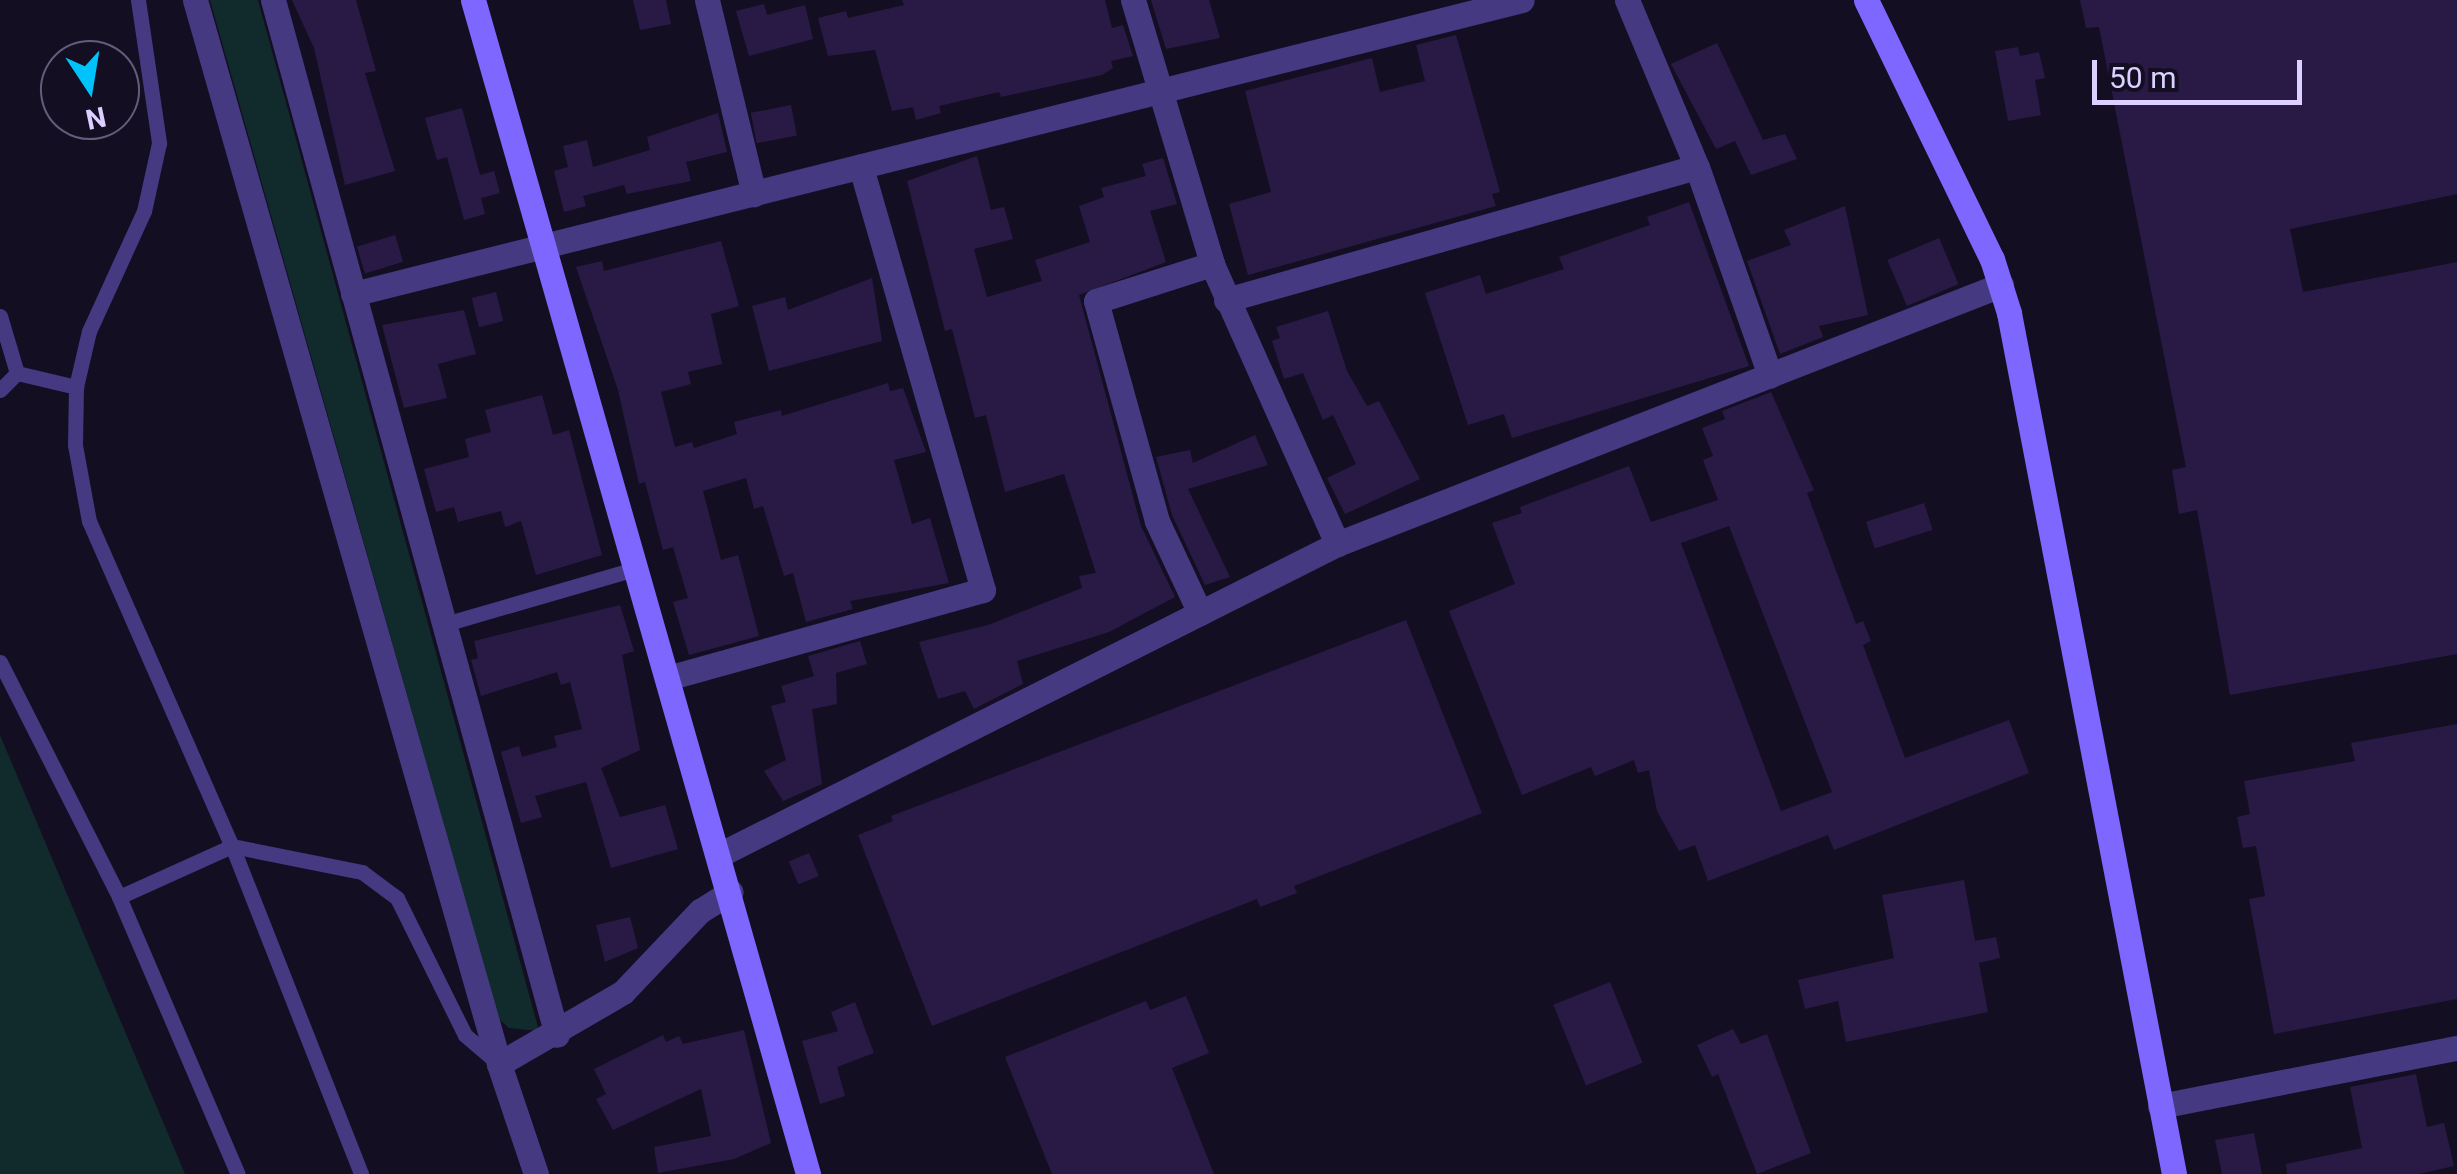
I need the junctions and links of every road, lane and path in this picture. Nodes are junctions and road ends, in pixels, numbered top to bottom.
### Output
1 (138, 0) edge
2 (196, 0) edge
3 (273, 0) edge
4 (473, 0) edge
5 (707, 0) edge
6 (1133, 0) edge
7 (1522, 0) edge
8 (1627, 0) edge
9 (1866, 0) edge
10 (1157, 88) junction
11 (861, 166) junction
12 (1697, 168) junction
13 (754, 194) junction
14 (542, 247) junction
15 (1212, 264) junction
16 (2000, 285) junction
17 (352, 294) junction
18 (1226, 300) junction
19 (0, 316) edge
20 (17, 372) junction
21 (1770, 376) junction
22 (76, 387) junction
23 (0, 390) edge
24 (1338, 544) junction
25 (638, 568) junction
26 (1200, 613) junction
27 (445, 624) junction
28 (0, 662) edge
29 (671, 677) junction
30 (232, 846) junction
31 (721, 854) junction
32 (731, 892) junction
33 (119, 897) junction
34 (557, 1035) junction
35 (2457, 1048) edge
36 (498, 1064) junction
37 (2160, 1106) junction
38 (238, 1174) edge
39 (361, 1174) edge
40 (536, 1174) edge
41 (808, 1174) edge
42 (2174, 1174) edge

1 - 22 lane
2 - 36 street
3 - 17 street
4 - 14 street
5 - 13 street
6 - 10 street
7 - 10 street
8 - 12 street
9 - 16 street
10 - 11 street
10 - 15 street
11 - 13 street
11 - 29 street
12 - 18 street
12 - 21 street
13 - 14 street
14 - 17 street
14 - 25 street
15 - 18 street
15 - 26 street
16 - 21 street
16 - 37 street
17 - 27 street
18 - 24 street
19 - 20 lane
20 - 22 lane
20 - 23 lane
21 - 24 street
22 - 30 lane
24 - 26 street
25 - 27 lane
25 - 29 street
26 - 31 street
27 - 34 street
28 - 33 lane
29 - 31 street
30 - 33 lane
30 - 36 lane
30 - 39 lane
31 - 32 street
32 - 34 street
32 - 41 street
33 - 38 lane
34 - 36 street
35 - 37 street
36 - 40 street
37 - 42 street

